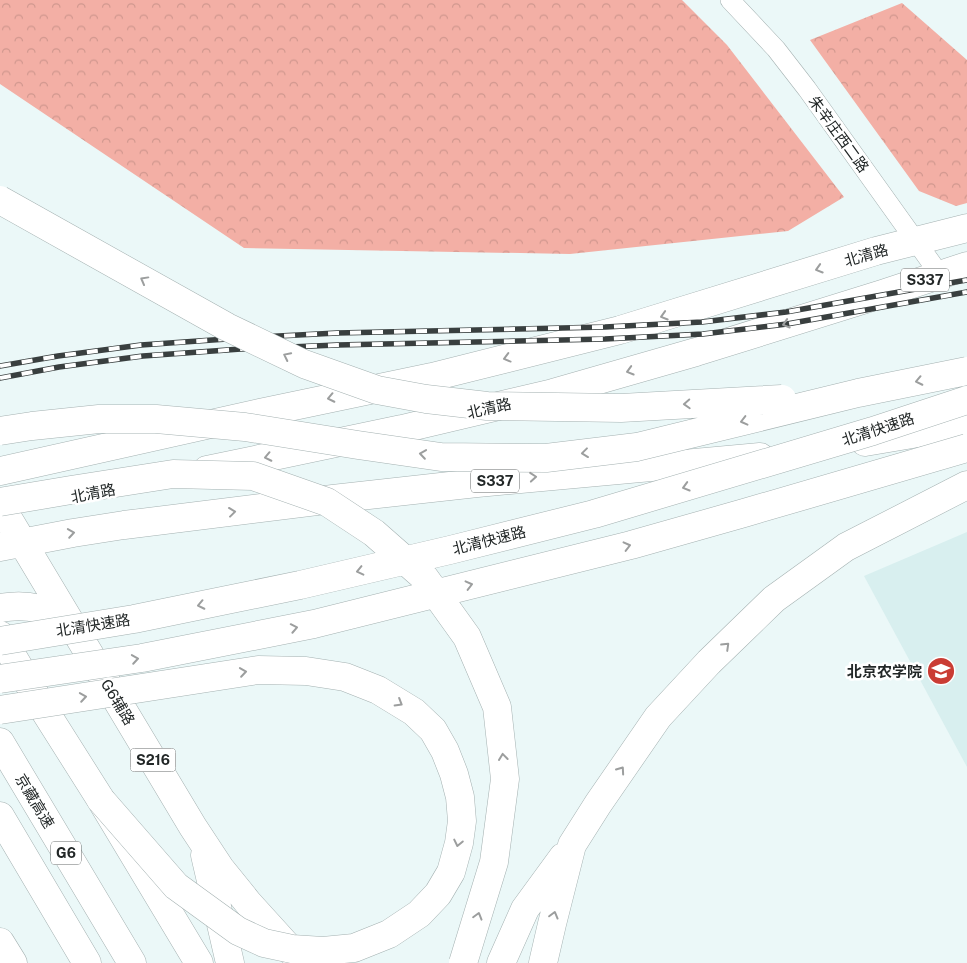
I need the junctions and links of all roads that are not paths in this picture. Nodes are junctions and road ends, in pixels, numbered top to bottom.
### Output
1 (730, 0) edge
2 (0, 200) edge
3 (967, 229) edge
4 (929, 259) junction
5 (967, 266) edge
6 (967, 371) edge
7 (858, 394) junction
8 (967, 400) edge
9 (967, 421) edge
10 (0, 431) edge
11 (967, 448) edge
12 (0, 471) edge
13 (967, 485) edge
14 (1, 507) edge
15 (12, 544) edge
16 (0, 608) edge
17 (78, 634) junction
18 (0, 635) edge
19 (0, 641) edge
20 (0, 679) edge
21 (0, 710) edge
22 (0, 742) edge
23 (101, 800) junction
24 (0, 816) edge
25 (193, 827) junction
26 (572, 845) junction
27 (0, 942) edge
28 (13, 963) edge
29 (87, 963) edge
30 (132, 963) edge
31 (199, 963) edge
32 (230, 963) edge
33 (302, 963) edge
34 (463, 963) edge
35 (501, 963) edge
36 (543, 963) edge

1 - 4 street, 朱辛庄西二路
7 -> 2 main road, bridge
3 - 4 main road
4 - 5 main road, 北清路 / S337
4 -> 12 main road, 北清路
4 -> 14 main road, 北清路 / S337
6 -> 7 main road, bridge
7 -> 10 main road, bridge
8 -> 19 main road, 北清快速路, bridge
15 -> 9 main road, S337
20 -> 11 main road, bridge
26 -> 13 main road
14 - 15 main road, G6辅路 / S216
34 -> 14 main road, bridge
15 - 17 main road, G6辅路 / S216
16 - 17 main road
17 - 25 main road, G6辅路 / S216
18 - 23 main road, bridge
21 -> 23 main road, bridge
22 - 30 main road, 京藏高速 / G6
23 - 31 main road, bridge
24 - 29 main road, G6
25 - 32 main road
25 - 33 main road, G6辅路 / S216
26 - 35 main road
36 -> 26 main road
27 - 28 main road

